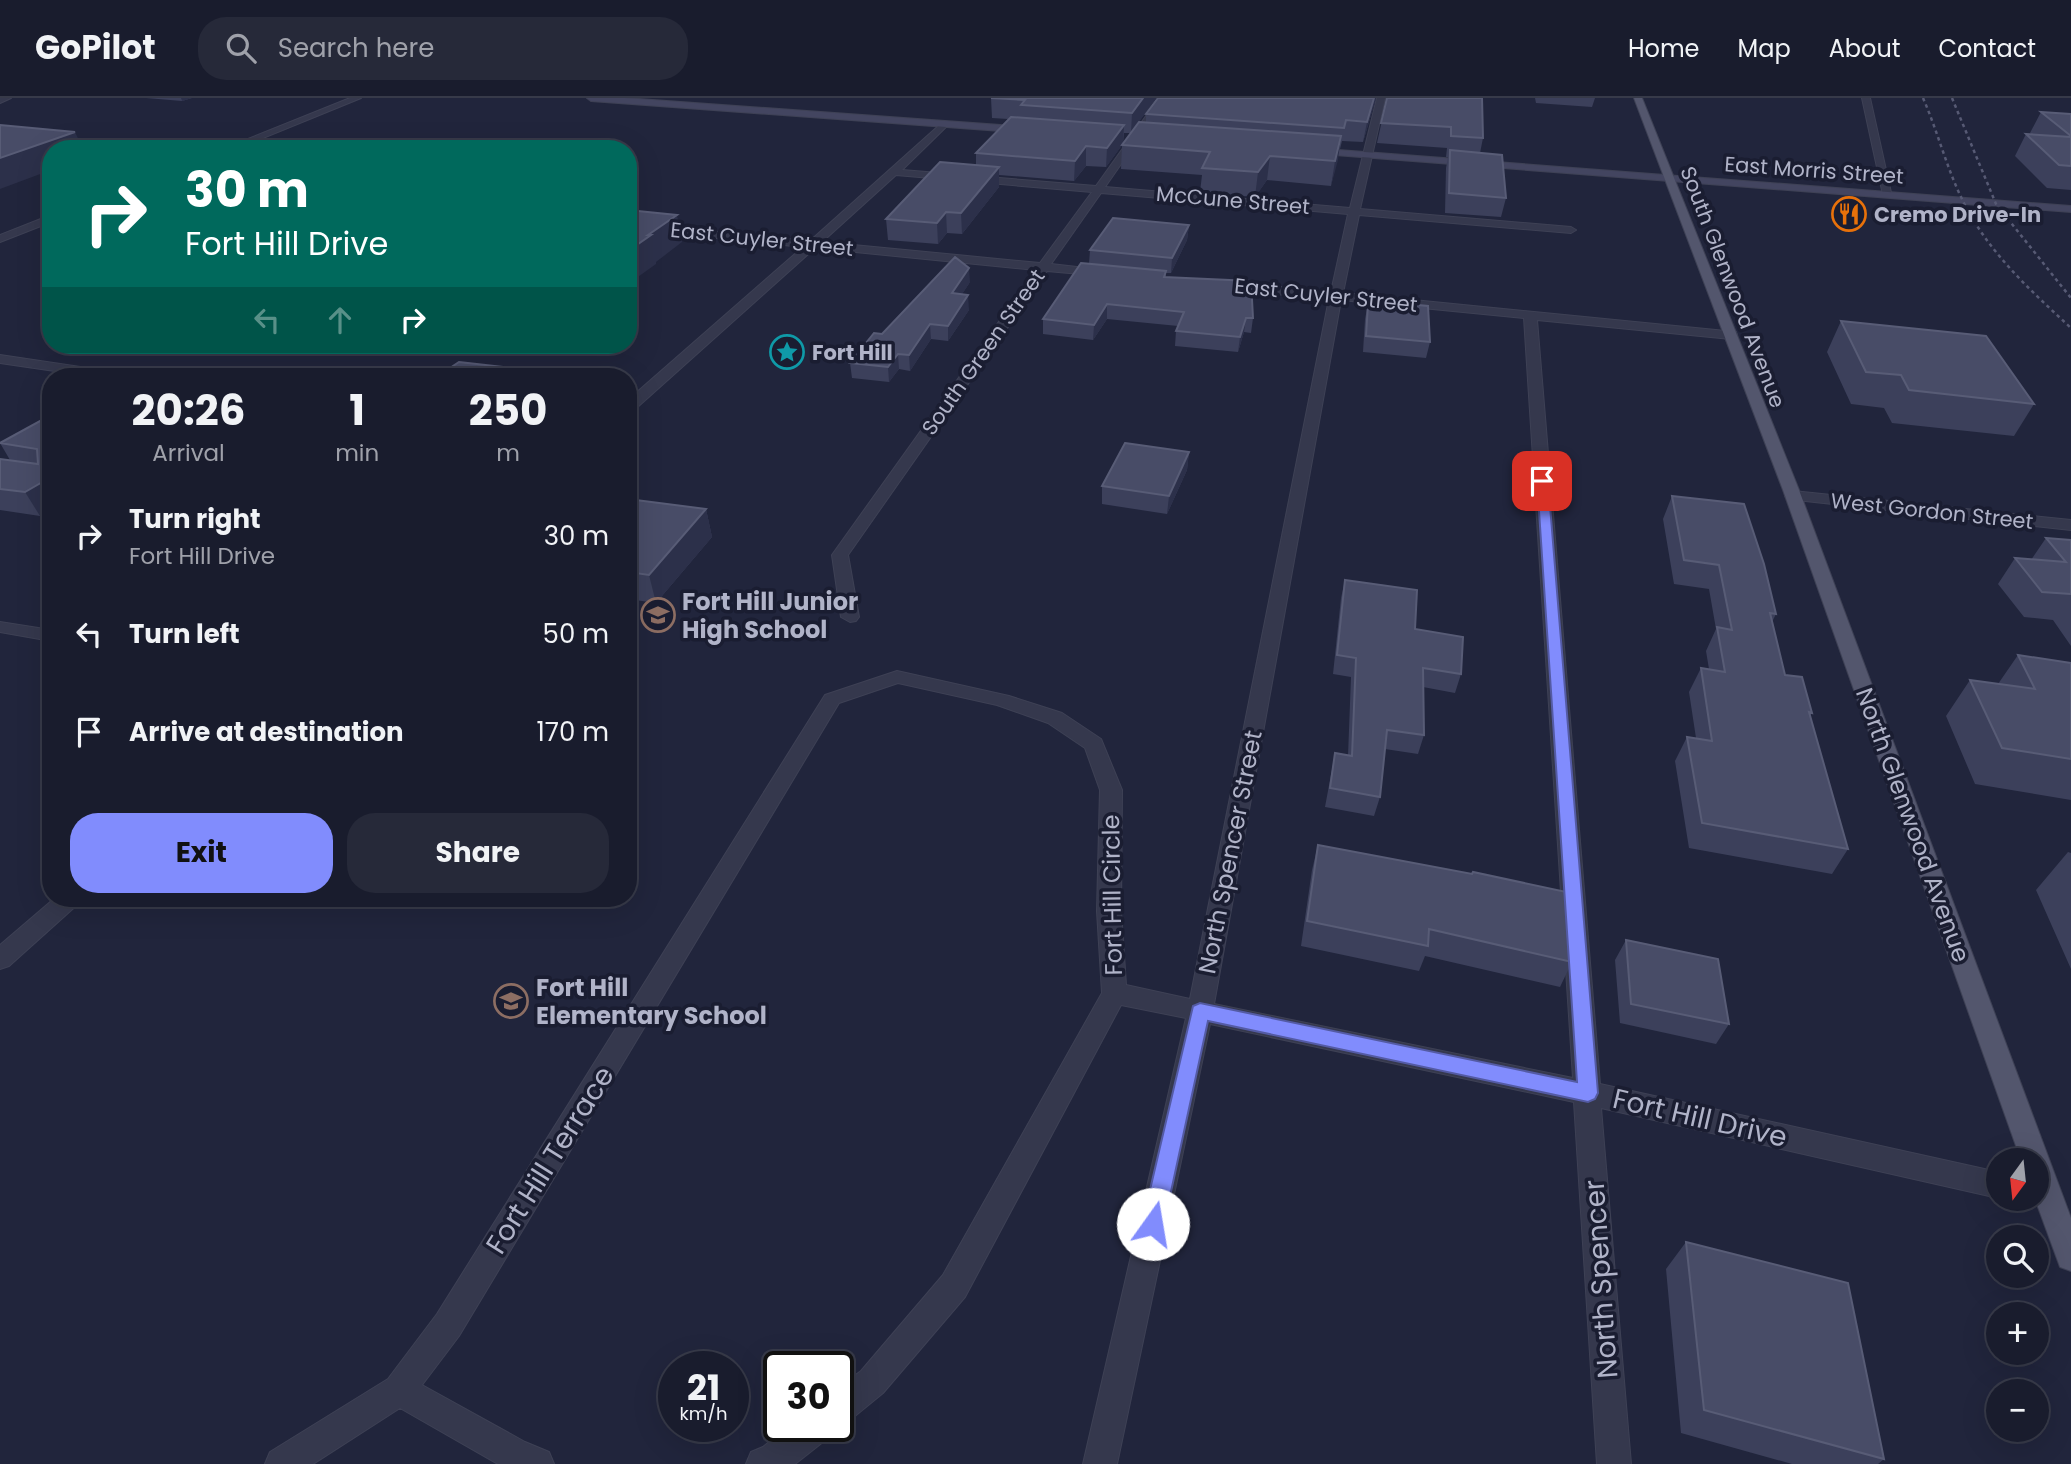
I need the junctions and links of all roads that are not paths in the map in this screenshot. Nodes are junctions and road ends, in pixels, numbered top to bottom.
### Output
1 (7, 98) edge
2 (357, 98) edge
3 (590, 98) edge
4 (1163, 98) edge
5 (1381, 98) edge
6 (1638, 98) edge
7 (1866, 98) edge
8 (0, 100) edge
9 (637, 100) edge
10 (944, 124) junction
11 (1039, 131) edge
12 (250, 140) edge
13 (1298, 150) edge
14 (1366, 155) junction
15 (894, 172) junction
16 (1672, 179) junction
17 (1101, 188) junction
18 (1888, 195) junction
19 (1354, 210) junction
20 (2070, 210) edge
21 (42, 222) edge
22 (637, 227) edge
23 (1571, 230) dead end
24 (0, 239) edge
25 (813, 244) junction
26 (1043, 267) junction
27 (1123, 275) edge
28 (1203, 283) edge
29 (1336, 296) junction
30 (1530, 315) junction
31 (1731, 335) junction
32 (0, 359) edge
33 (60, 368) edge
34 (637, 400) edge
35 (1792, 493) junction
36 (2071, 525) edge
37 (850, 617) dead end
38 (0, 627) edge
39 (42, 634) edge
40 (832, 699) joint
41 (60, 907) edge
42 (0, 959) edge
43 (1114, 993) junction
44 (1200, 1011) junction
45 (1588, 1093) junction
46 (2031, 1148) edge
47 (1986, 1182) edge
48 (2049, 1208) edge
49 (2071, 1257) edge
50 (399, 1390) junction
51 (854, 1396) edge
52 (796, 1442) edge
53 (282, 1464) edge
54 (537, 1464) edge
55 (763, 1464) edge
56 (1100, 1464) edge
57 (1614, 1464) edge

1 - 8 street
2 - 12 street
3 - 9 main road
4 - 17 street, South Green Street
5 - 14 street, North Spencer Street
6 - 16 main road, South Glenwood Avenue
7 - 18 street
9 - 10 main road
10 - 11 main road
10 - 15 street
13 - 14 main road, East Morris Street
14 - 16 main road, East Morris Street
14 - 19 street, North Spencer Street
15 - 17 street, McCune Street
15 - 25 street
16 - 18 main road, East Morris Street
16 - 31 main road, South Glenwood Avenue
17 - 19 street, McCune Street
17 - 26 street, South Green Street
18 - 20 main road, East Morris Street
19 - 23 street, McCune Street
19 - 29 street, North Spencer Street
21 - 24 street
22 - 25 street, East Cuyler Street
25 - 26 street, East Cuyler Street
25 - 34 street
26 - 27 street, East Cuyler Street
26 - 37 street, South Green Street
28 - 29 street, East Cuyler Street
29 - 30 street, East Cuyler Street
29 - 44 street, North Spencer Street
30 - 31 street, East Cuyler Street
30 - 45 street, North Spencer
31 - 35 main road, South Glenwood Avenue
32 - 33 street
35 - 36 street, West Gordon Street
35 - 46 main road, North Glenwood Avenue
38 - 39 street
40 - 43 street, Fort Hill Circle
40 - 50 street, Fort Hill Terrace
41 - 42 street
43 - 44 street, Fort Hill Drive
43 - 51 street, Fort Hill Circle
44 - 45 street, Fort Hill Drive
44 - 56 street, North Spencer Street
45 - 47 street, Fort Hill Drive
45 - 57 street, North Spencer
48 - 49 main road
50 - 53 street, Fort Hill Terrace
50 - 54 street
52 - 55 street

